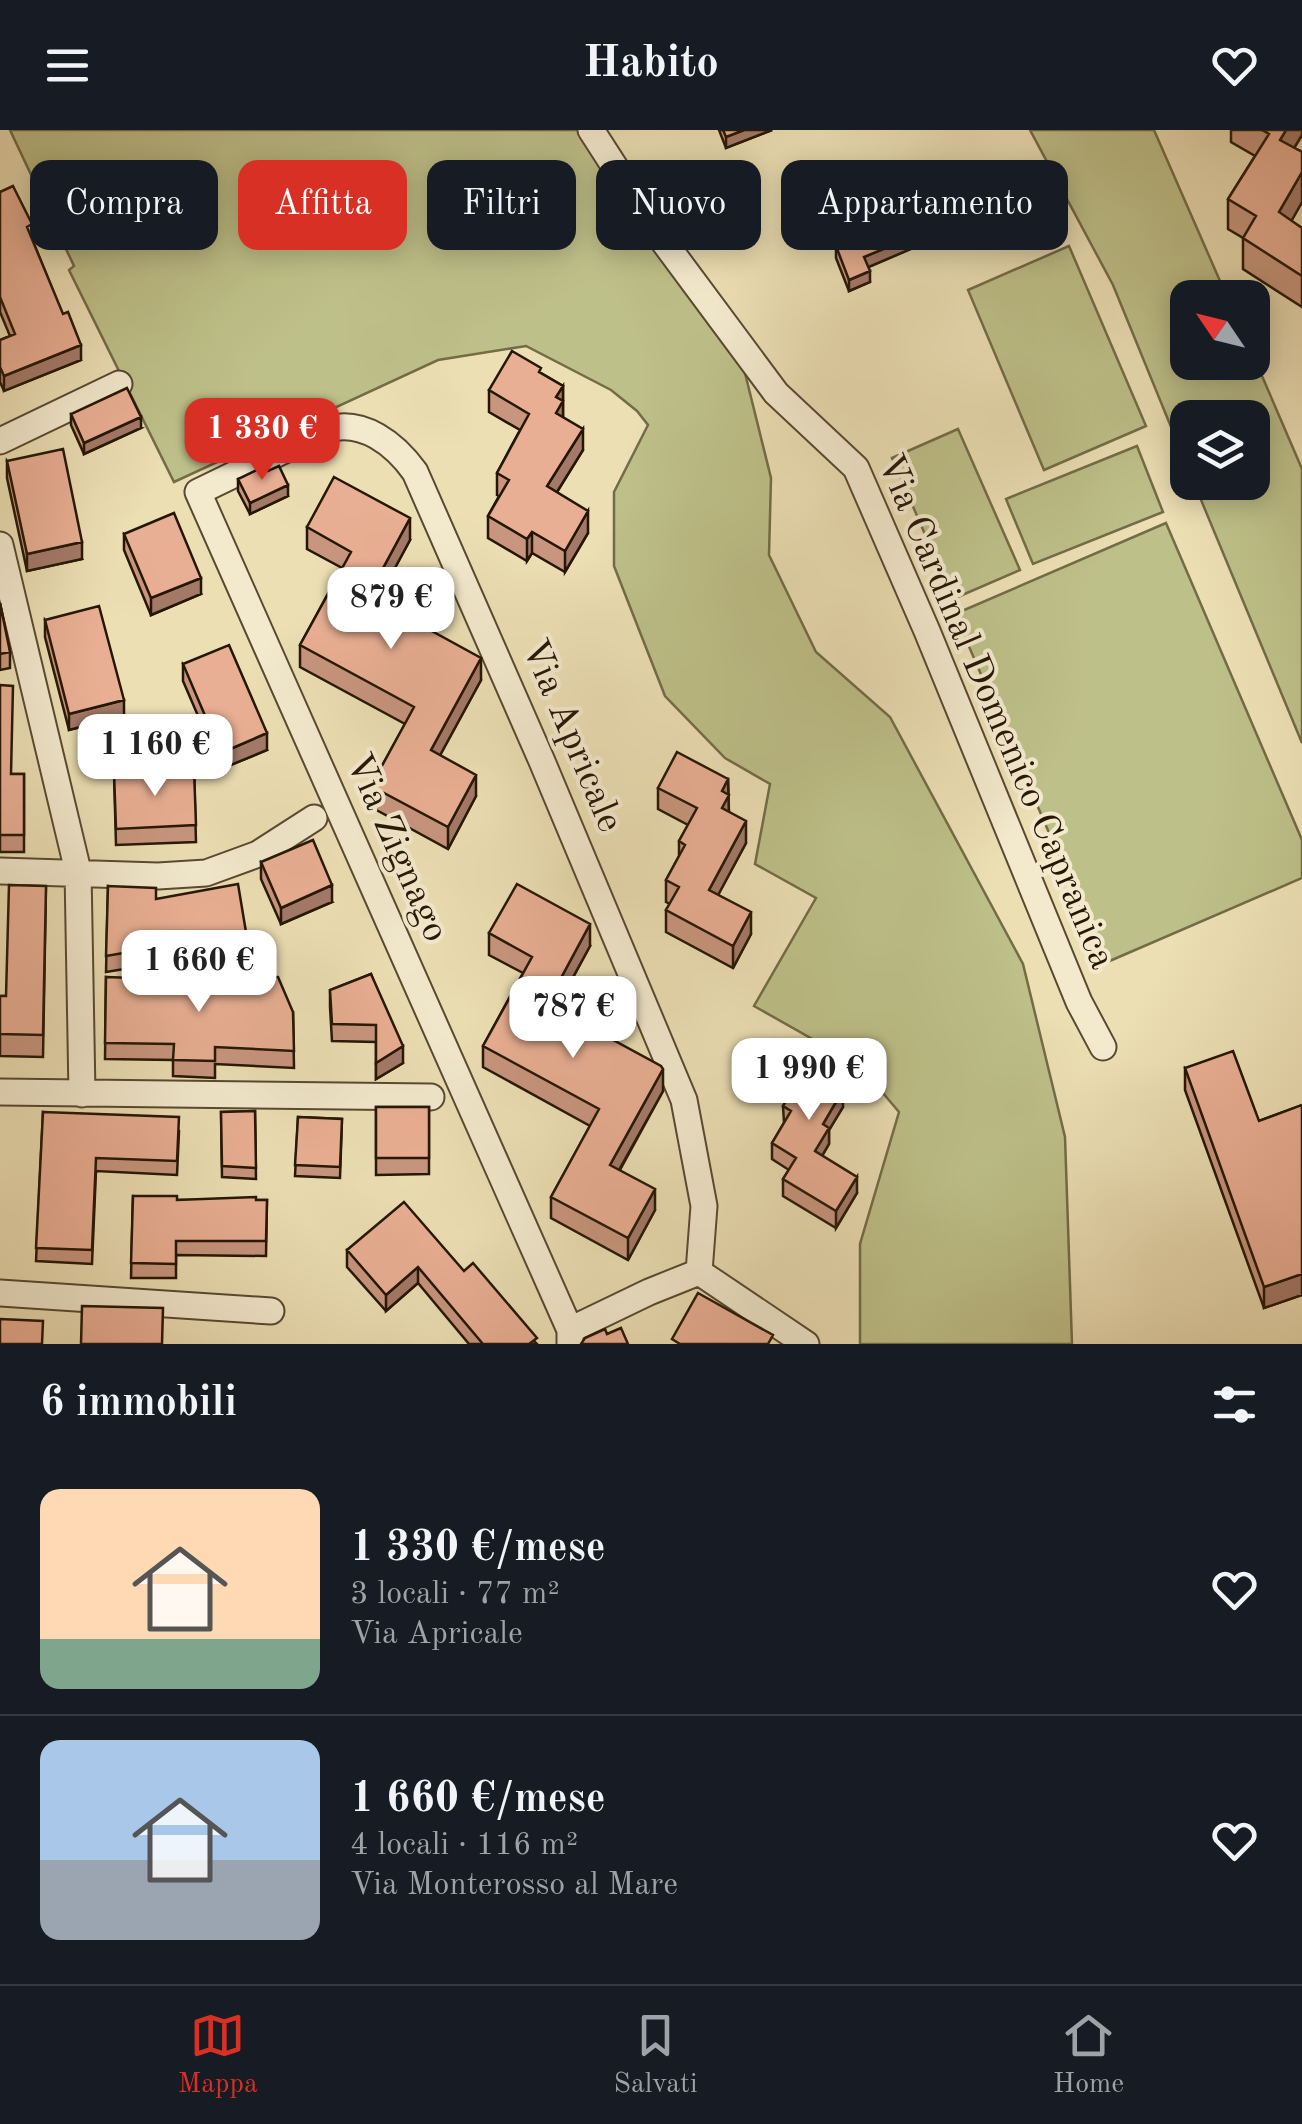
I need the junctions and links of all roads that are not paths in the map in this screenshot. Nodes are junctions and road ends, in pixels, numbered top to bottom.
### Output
1 (591, 130) edge
2 (119, 384) dead end
3 (0, 440) edge
4 (198, 492) joint
5 (0, 545) edge
6 (314, 818) dead end
7 (0, 871) edge
8 (78, 871) junction
9 (1103, 1047) dead end
10 (0, 1092) edge
11 (82, 1094) junction
12 (431, 1097) dead end
13 (699, 1272) junction
14 (0, 1293) edge
15 (271, 1311) dead end
16 (570, 1337) edge
17 (806, 1344) edge

1 - 9 street, Via Cardinal Domenico Capranica
2 - 3 street
4 - 13 street, Via Apricale
4 - 16 street, Via Zignago
5 - 8 street
6 - 8 street
7 - 8 street
8 - 11 street
10 - 11 street
11 - 12 street
13 - 16 street
13 - 17 street
14 - 15 street

